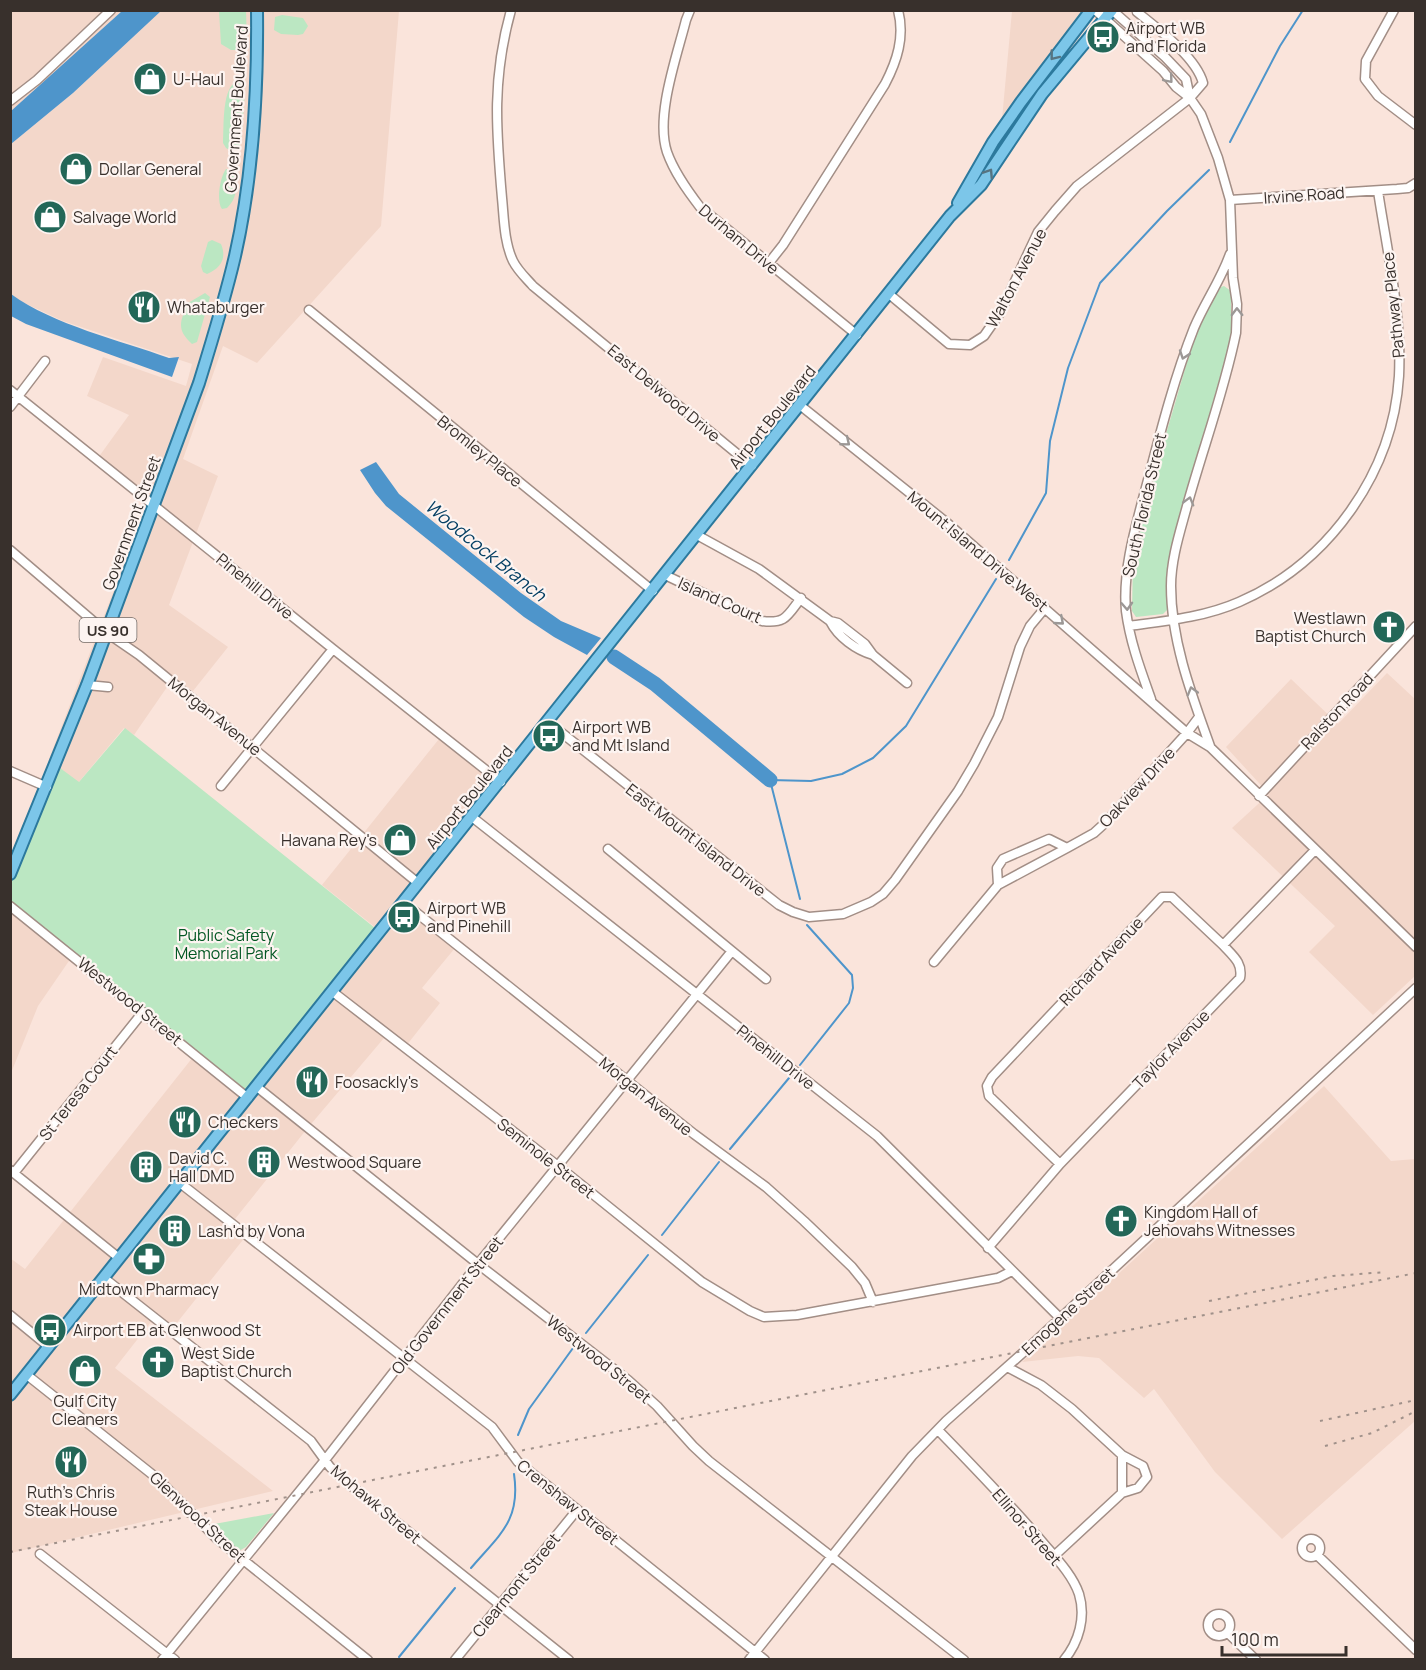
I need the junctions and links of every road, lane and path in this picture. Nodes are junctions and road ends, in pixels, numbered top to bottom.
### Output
1 (111, 10) edge
2 (258, 10) edge
3 (511, 10) edge
4 (690, 10) edge
5 (898, 10) edge
6 (1093, 10) edge
7 (1394, 10) edge
8 (1137, 12) edge
9 (1110, 13) edge
10 (1190, 98) junction
11 (10, 101) edge
12 (1416, 125) edge
13 (1416, 183) edge
14 (1378, 191) junction
15 (1230, 200) junction
16 (951, 216) junction
17 (1233, 244) junction
18 (768, 264) junction
19 (889, 294) junction
20 (309, 310) dead end
21 (857, 335) junction
22 (45, 361) dead end
23 (199, 384) joint
24 (10, 390) edge
25 (18, 396) junction
26 (801, 406) junction
27 (10, 407) edge
28 (752, 466) junction
29 (153, 503) junction
30 (697, 535) junction
31 (10, 550) edge
32 (665, 575) junction
33 (653, 591) junction
34 (801, 598) junction
35 (1045, 608) junction
36 (1174, 620) junction
37 (1129, 626) junction
38 (1416, 627) edge
39 (107, 633) junction
40 (333, 649) junction
41 (907, 683) dead end
42 (87, 685) junction
43 (108, 687) dead end
44 (1152, 702) junction
45 (1199, 717) junction
46 (548, 722) junction
47 (1187, 733) junction
48 (253, 747) junction
49 (1210, 747) junction
50 (10, 771) edge
51 (501, 782) junction
52 (221, 786) dead end
53 (47, 787) junction
54 (1259, 796) junction
55 (472, 817) junction
56 (1067, 848) junction
57 (608, 849) dead end
58 (1315, 850) junction
59 (10, 874) edge
60 (418, 883) junction
61 (998, 885) junction
62 (403, 902) junction
63 (10, 906) edge
64 (1223, 945) junction
65 (1416, 947) edge
66 (732, 951) junction
67 (934, 962) dead end
68 (766, 979) dead end
69 (1416, 988) edge
70 (333, 992) junction
71 (697, 995) junction
72 (143, 1012) junction
73 (628, 1081) junction
74 (256, 1087) junction
75 (249, 1098) junction
76 (1060, 1164) junction
77 (558, 1166) junction
78 (12, 1172) edge
79 (180, 1183) junction
80 (988, 1248) junction
81 (119, 1258) junction
82 (478, 1264) junction
83 (1012, 1271) junction
84 (104, 1278) junction
85 (873, 1302) junction
86 (10, 1315) edge
87 (1060, 1318) junction
88 (49, 1347) junction
89 (405, 1359) junction
90 (1007, 1367) junction
91 (27, 1375) junction
92 (10, 1395) edge
93 (938, 1430) junction
94 (1122, 1455) junction
95 (326, 1460) junction
96 (1122, 1493) junction
97 (577, 1510) junction
98 (40, 1554) dead end
99 (1317, 1554) dead end
100 (832, 1556) junction
101 (1054, 1556) junction
102 (244, 1560) junction
103 (499, 1605) junction
104 (1228, 1633) dead end
105 (1416, 1650) edge
106 (755, 1651) junction
107 (168, 1658) edge
108 (368, 1659) edge
109 (455, 1659) edge
110 (569, 1659) edge
111 (748, 1659) edge
112 (765, 1659) edge
113 (964, 1659) edge
114 (1064, 1659) edge
115 (1256, 1659) edge

1 - 11 street
2 - 23 main road, Government Boulevard / US 90
3 - 28 street, East Delwood Drive
4 - 18 street, Durham Drive
5 - 18 street
6 - 9 street, South Florida Street
6 -> 16 main road, Airport Boulevard
7 - 12 street
8 - 10 street
9 - 10 street, South Florida Street
16 -> 9 main road, Airport Boulevard
10 - 15 street, South Florida Street
10 - 19 street, Walton Avenue
13 - 14 street, Irvine Road
14 - 15 street, Irvine Road
14 - 36 street, Pathway Place
15 - 17 street, South Florida Street
16 - 19 main road, Airport Boulevard
36 -> 17 street, South Florida Street
17 -> 37 street, South Florida Street
18 - 21 street, Durham Drive
19 - 21 main road, Airport Boulevard
20 - 33 street, Bromley Place
21 - 26 main road, Airport Boulevard
22 - 25 street
23 - 29 main road, Government Street / US 90
24 - 25 street, Pinehill Drive
25 - 27 street
25 - 29 street, Pinehill Drive
26 - 28 main road, Airport Boulevard
26 -> 35 street, Mount Island Drive West
28 - 30 main road, Airport Boulevard
29 - 39 main road, Government Street / US 90
29 - 40 street, Pinehill Drive
30 - 32 main road, Airport Boulevard
30 - 34 street
31 - 39 street, Morgan Avenue
32 - 33 main road, Airport Boulevard
32 - 34 street, Island Court
33 - 46 main road, Airport Boulevard
34 - 41 street
35 -> 44 street, Mount Island Drive West
35 - 46 street, East Mount Island Drive
36 - 37 street, Pathway Place
45 -> 36 street, South Florida Street
37 - 44 street, South Florida Street
38 - 54 street, Ralston Road
39 - 42 main road, Government Street / US 90
39 - 48 street, Morgan Avenue
40 - 48 street
40 - 51 street, Pinehill Drive
42 - 43 street
42 - 53 main road, Government Street / US 90
44 - 47 street, South Florida Street
45 - 47 street, Oakview Drive
45 - 49 street, South Florida Street
46 - 51 main road, Airport Boulevard
47 - 49 street, South Florida Street
47 - 56 street, Oakview Drive
48 - 52 street
48 - 60 street, Morgan Avenue
49 - 54 street, South Florida Street
50 - 53 street
51 - 55 main road, Airport Boulevard
53 - 59 main road, Government Street / US 90
54 - 58 street, South Florida Street
55 - 60 main road, Airport Boulevard
55 - 71 street, Pinehill Drive
56 - 61 street, Oakview Drive
56 - 61 street, Oakview Drive
57 - 66 street
58 - 64 street
58 - 65 street, South Florida Street
60 - 62 main road, Airport Boulevard
61 - 67 street, Oakview Drive
62 - 70 main road, Airport Boulevard
62 - 73 street, Morgan Avenue
63 - 72 street, Westwood Street
64 - 76 street, Taylor Avenue
64 - 76 street, Richard Avenue
66 - 68 street
66 - 71 street, Old Government Street
69 - 87 street, Emogene Street
70 - 74 main road, Airport Boulevard
70 - 77 street, Seminole Street
71 - 73 street, Old Government Street
71 - 80 street, Pinehill Drive
72 - 75 street, Westwood Street
72 - 78 street, St Teresa Court
73 - 77 street, Old Government Street
73 - 85 street, Morgan Avenue
74 - 75 main road, Airport Boulevard
74 - 82 street, Westwood Street
75 - 79 main road, Airport Boulevard
76 - 80 street, Taylor Avenue
77 - 82 street, Old Government Street
77 - 85 street, Seminole Street
78 - 81 street
79 - 81 main road, Airport Boulevard
79 - 89 street, Crenshaw Street
80 - 83 street, Pinehill Drive
81 - 84 main road, Airport Boulevard
82 - 89 street, Old Government Street
82 - 100 street, Westwood Street
83 - 85 street
83 - 87 street, Pinehill Drive
84 - 88 main road, Airport Boulevard
84 - 95 street, Mohawk Street
86 - 88 street
87 - 90 street, Emogene Street
88 - 91 main road, Airport Boulevard
89 - 95 street, Old Government Street
89 - 97 street, Crenshaw Street
90 - 93 street, Emogene Street
90 - 94 street
91 - 92 main road, Airport Boulevard
91 - 102 street, Glenwood Street
93 - 100 street, Emogene Street
93 - 101 street, Ellinor Street
94 - 96 street
94 - 96 street
95 - 102 street, Old Government Street
95 - 103 street, Mohawk Street
96 - 101 street
97 - 103 street, Clearmont Street
97 - 106 street, Crenshaw Street
98 - 107 street
99 - 105 street
100 - 106 street, Emogene Street
100 - 113 street, Westwood Street
101 - 114 street, Ellinor Street
102 - 107 street, Old Government Street
102 - 108 street, Glenwood Street
103 - 109 street, Clearmont Street
103 - 110 street, Mohawk Street
104 - 115 street
106 - 111 street, Emogene Street
106 - 112 street, Crenshaw Street

